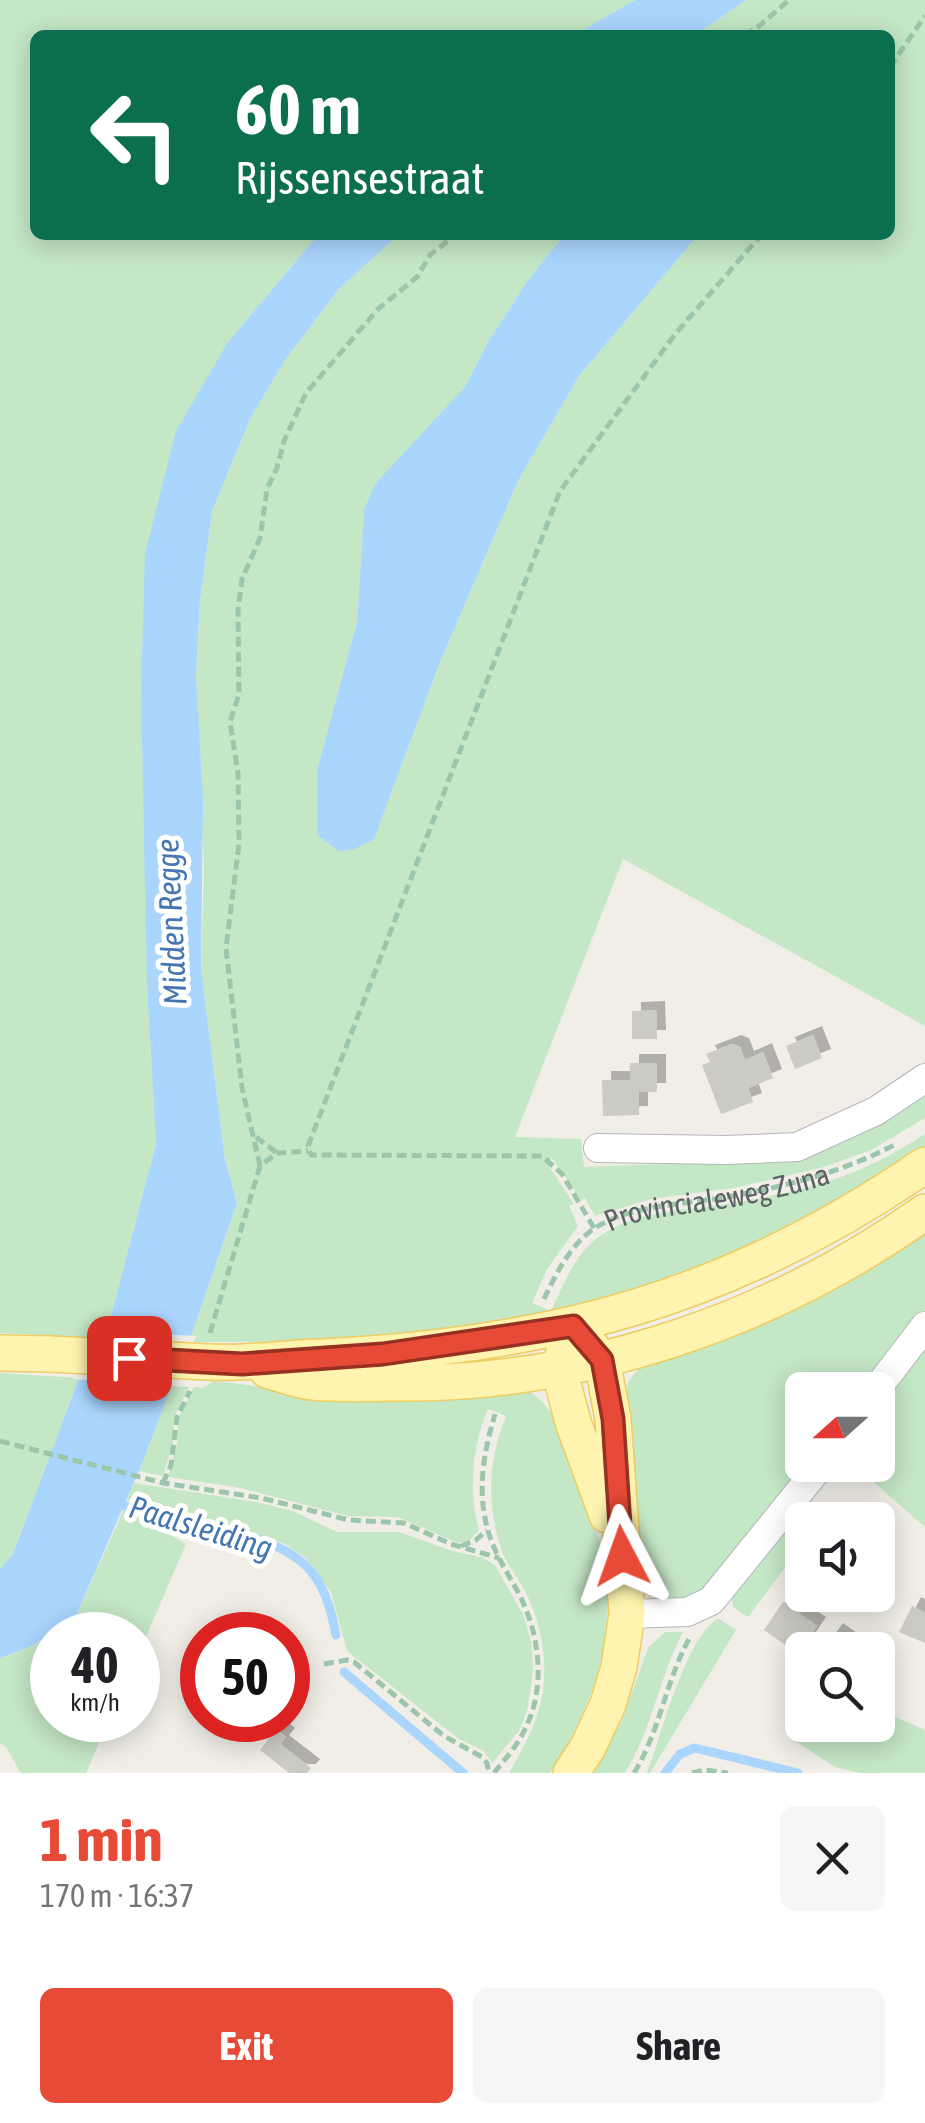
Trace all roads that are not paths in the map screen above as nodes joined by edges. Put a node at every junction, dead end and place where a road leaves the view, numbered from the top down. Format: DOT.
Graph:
graph roads {
  1 [pos="925,1078"];
  2 [pos="598,1148"];
  3 [pos="914,1153"];
  4 [pos="925,1212"];
  5 [pos="573,1326"];
  6 [pos="925,1326"];
  7 [pos="0,1353"];
  8 [pos="602,1360"];
  9 [pos="212,1363"];
  10 [pos="559,1369"];
  11 [pos="890,1372"];
  12 [pos="806,1482"];
  13 [pos="622,1556"];
  14 [pos="626,1614"];
  15 [pos="571,1773"];
  1 -- 2 [label="street, Provincialeweg Zuna"];
  3 -- 5 [label="main road, Provincialeweg Zuna"];
  4 -- 8 [label="main road"];
  5 -- 8 [label="main road"];
  5 -- 9 [label="main road, Provincialeweg Zuna"];
  5 -- 10 [label="main road"];
  6 -- 11 [label="street"];
  7 -- 9 [label="main road, bridge"];
  8 -- 10 [label="main road"];
  8 -- 13 [label="main road"];
  9 -- 10 [label="main road"];
  10 -- 13 [label="main road"];
  12 -- 14 [label="street"];
  13 -- 14 [label="main road"];
  14 -- 15 [label="main road"];
}
